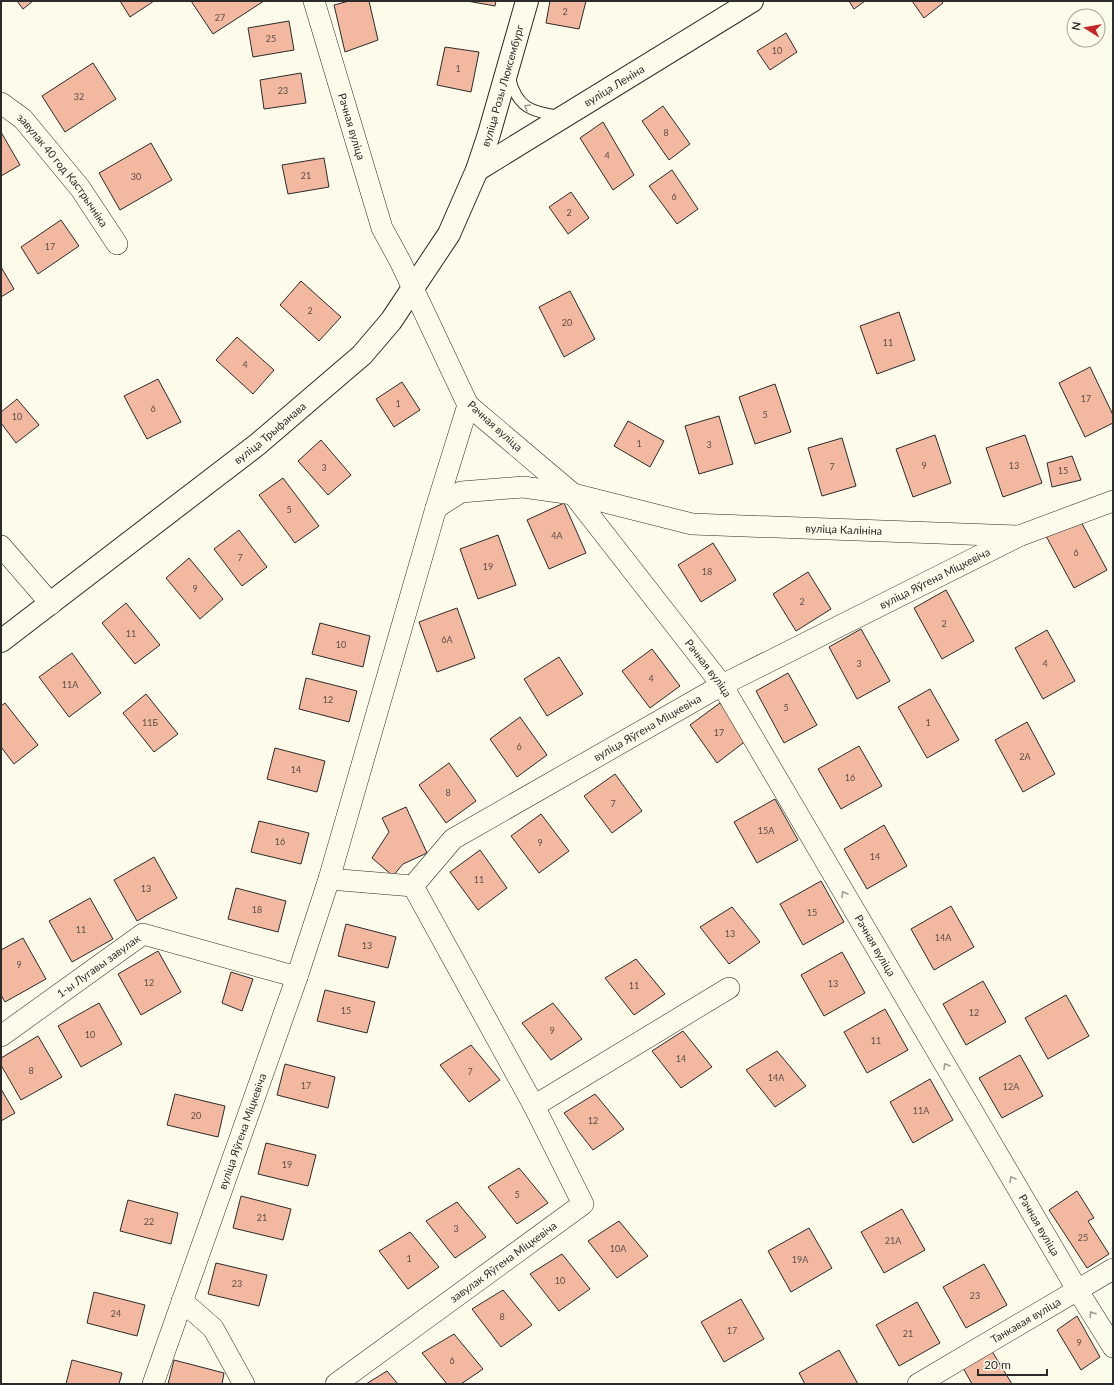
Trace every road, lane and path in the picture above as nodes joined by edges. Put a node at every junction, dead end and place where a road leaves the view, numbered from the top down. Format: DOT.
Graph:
graph roads {
  1 [pos="314,1"];
  2 [pos="527,1"];
  3 [pos="752,1"];
  4 [pos="508,69"];
  5 [pos="1,103"];
  6 [pos="564,116"];
  7 [pos="477,170"];
  8 [pos="117,244"];
  9 [pos="412,290"];
  10 [pos="468,405"];
  11 [pos="573,494"];
  12 [pos="1113,501"];
  13 [pos="436,508"];
  14 [pos="1019,536"];
  15 [pos="1,546"];
  16 [pos="51,604"];
  17 [pos="1,641"];
  18 [pos="722,685"];
  19 [pos="330,879"];
  20 [pos="413,886"];
  21 [pos="297,977"];
  22 [pos="729,988"];
  23 [pos="1,1036"];
  24 [pos="534,1106"];
  25 [pos="1113,1269"];
  26 [pos="1078,1291"];
  27 [pos="182,1301"];
  28 [pos="1113,1348"];
  29 [pos="153,1384"];
  30 [pos="244,1384"];
  31 [pos="336,1384"];
  32 [pos="918,1384"];
  1 -- 9 [label="street, Рачная вуліца"];
  2 -- 4 [label="street, вуліца Розы Люксембург"];
  3 -- 6 [label="street, вуліца Леніна"];
  6 -- 4 [label="lane, one-way"];
  4 -- 7 [label="street, вуліца Розы Люксембург"];
  5 -- 8 [label="street, завулак 40 год Кастрычніка"];
  6 -- 7 [label="street, вуліца Леніна"];
  7 -- 9 [label="street, вуліца Трыфанава"];
  9 -- 10 [label="street, Рачная вуліца"];
  9 -- 16 [label="street, вуліца Трыфанава"];
  10 -- 11 [label="street, Рачная вуліца"];
  10 -- 13 [label="street, вуліца Яўгена Міцкевіча"];
  11 -- 13 [label="street, вуліца Калініна"];
  11 -- 14 [label="street, вуліца Калініна"];
  11 -- 18 [label="street, Рачная вуліца"];
  12 -- 14 [label="street, вуліца Калініна"];
  13 -- 19 [label="street, вуліца Яўгена Міцкевіча"];
  14 -- 18 [label="street, вуліца Яўгена Міцкевіча"];
  15 -- 16 [label="street"];
  16 -- 17 [label="street, вуліца Трыфанава"];
  18 -- 20 [label="street, вуліца Яўгена Міцкевіча"];
  26 -- 18 [label="street, Рачная вуліца, one-way"];
  19 -- 20 [label="street"];
  19 -- 21 [label="street, вуліца Яўгена Міцкевіча"];
  20 -- 24 [label="street, завулак Яўгена Міцкевіча"];
  21 -- 23 [label="street, 1-ы Лугавы завулак"];
  21 -- 27 [label="street, вуліца Яўгена Міцкевіча"];
  22 -- 24 [label="street"];
  24 -- 31 [label="street, завулак Яўгена Міцкевіча"];
  25 -- 26 [label="street, Танкавая вуліца"];
  28 -- 26 [label="street, Рачная вуліца, one-way"];
  26 -- 32 [label="street, Танкавая вуліца"];
  27 -- 29 [label="street, вуліца Яўгена Міцкевіча"];
  27 -- 30 [label="street"];
}
